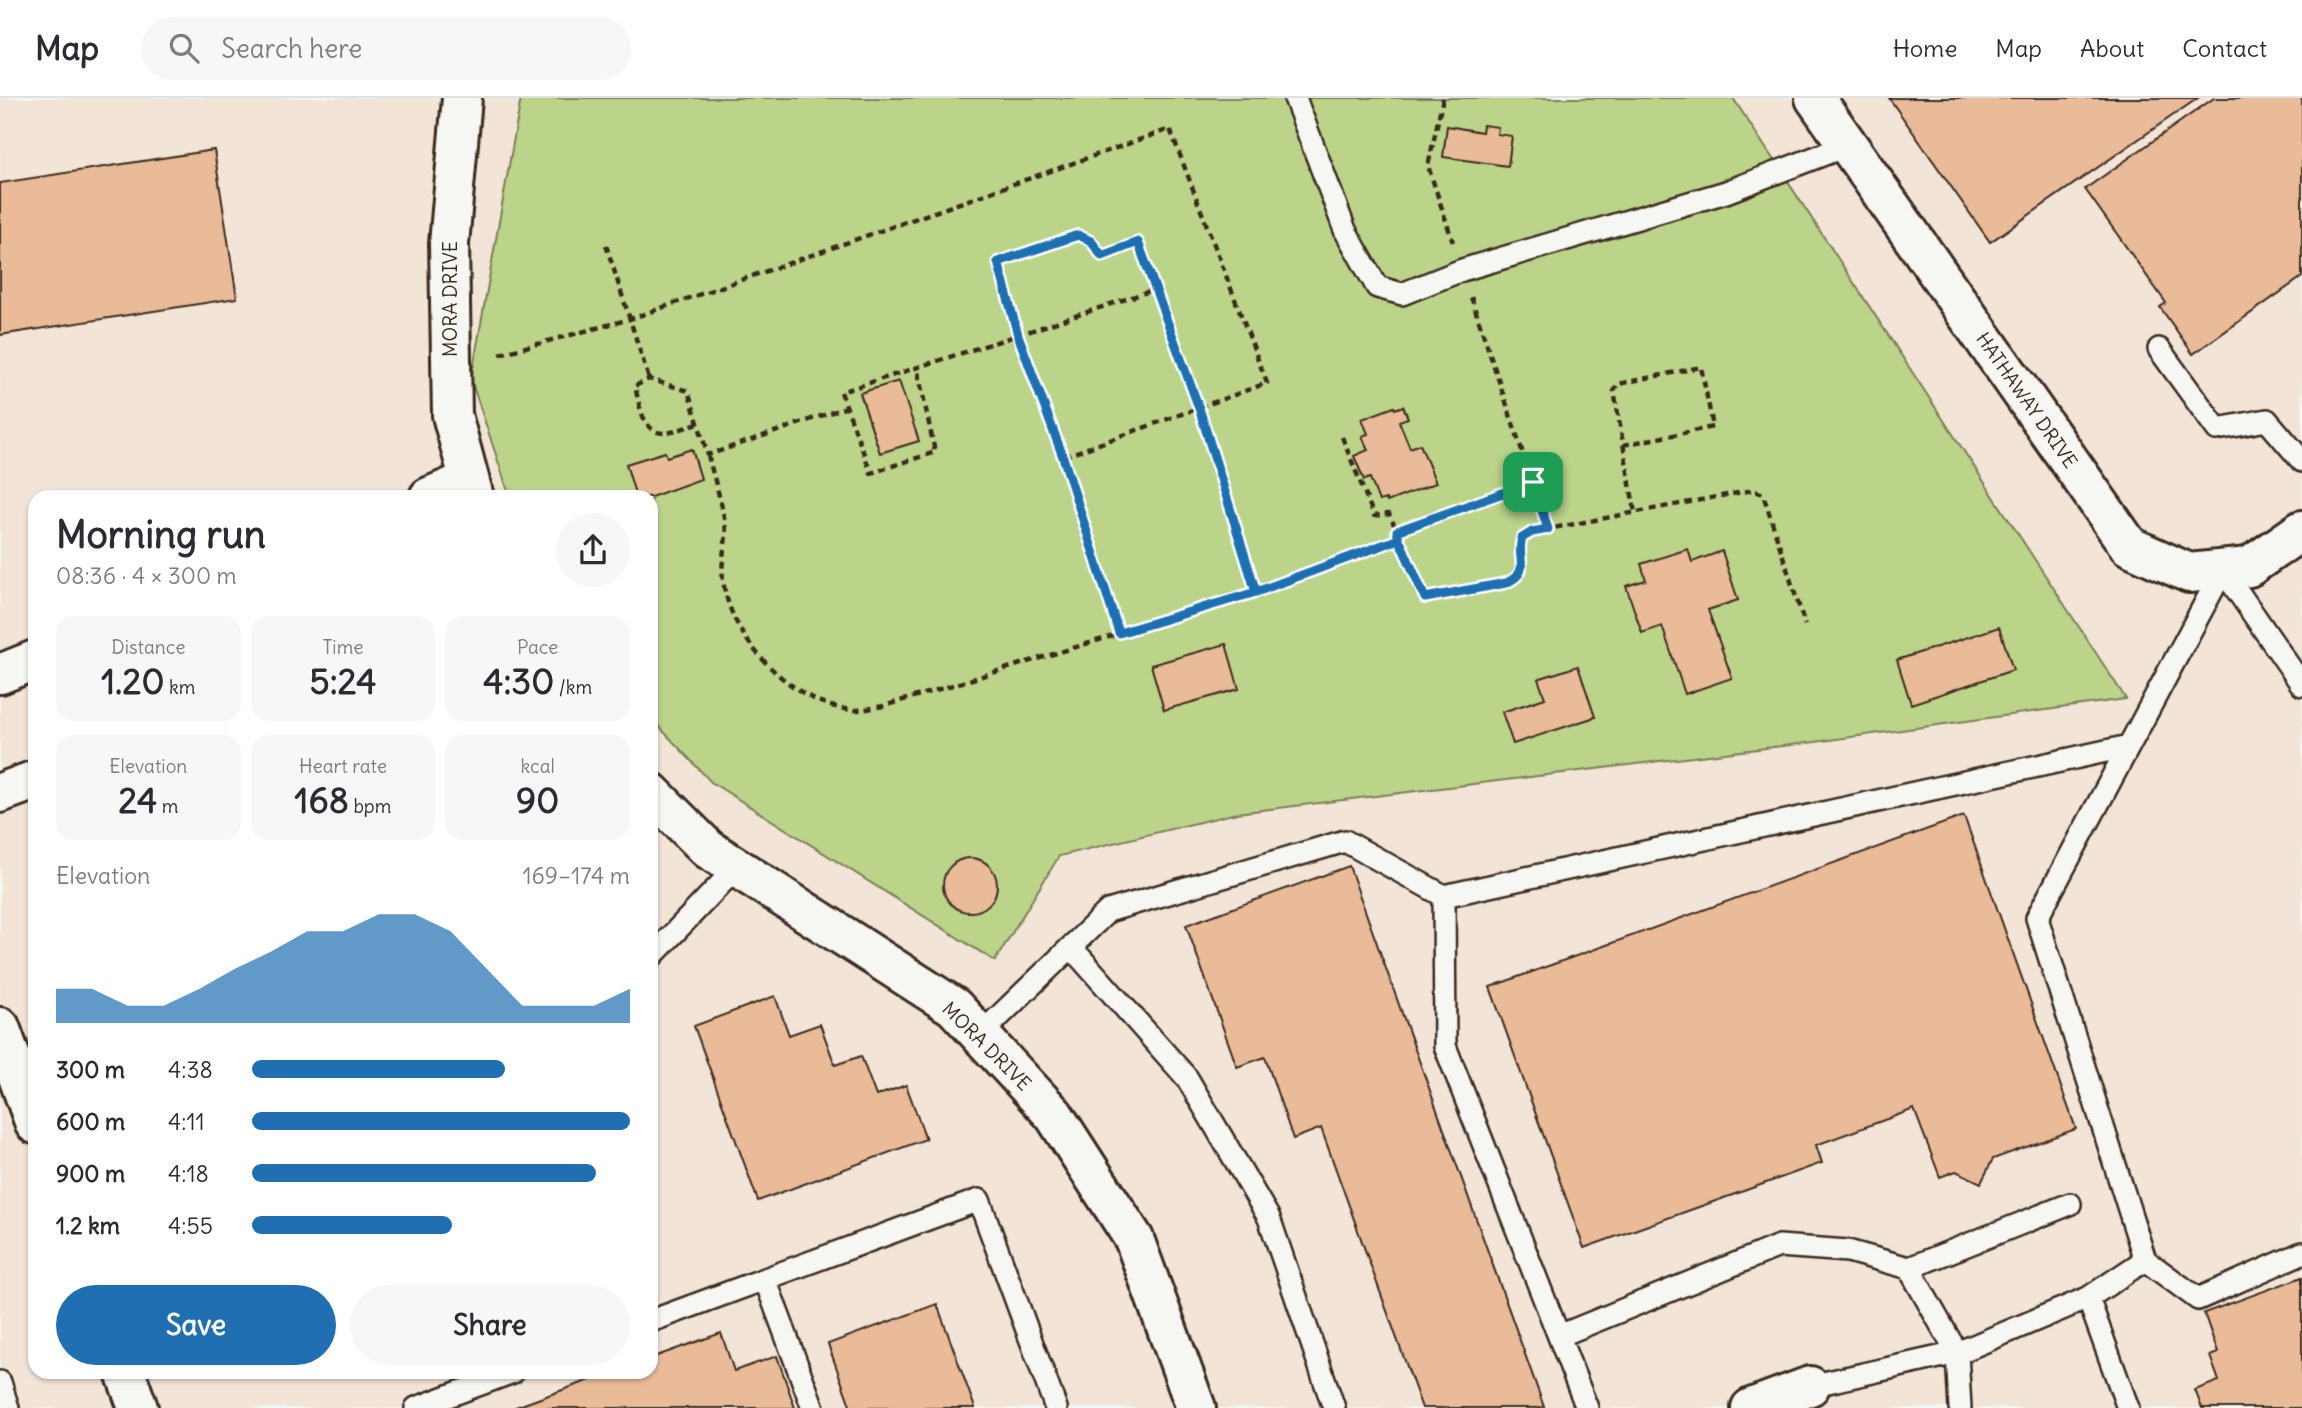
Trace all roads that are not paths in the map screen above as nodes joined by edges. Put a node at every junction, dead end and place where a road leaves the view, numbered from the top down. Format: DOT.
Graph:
graph roads {
  1 [pos="462,98"];
  2 [pos="1295,98"];
  3 [pos="1815,98"];
  4 [pos="1848,145"];
  5 [pos="2160,349"];
  6 [pos="2302,461"];
  7 [pos="472,489"];
  8 [pos="2302,530"];
  9 [pos="2223,570"];
  10 [pos="28,663"];
  11 [pos="0,674"];
  12 [pos="2302,685"];
  13 [pos="2129,746"];
  14 [pos="28,783"];
  15 [pos="0,793"];
  16 [pos="658,799"];
  17 [pos="736,868"];
  18 [pos="1444,896"];
  19 [pos="1071,947"];
  20 [pos="658,950"];
  21 [pos="0,1027"];
  22 [pos="980,1035"];
  23 [pos="28,1105"];
  24 [pos="2070,1204"];
  25 [pos="2302,1254"];
  26 [pos="2145,1260"];
  27 [pos="1909,1268"];
  28 [pos="765,1279"];
  29 [pos="2088,1298"];
  30 [pos="658,1318"];
  31 [pos="1559,1336"];
  32 [pos="1957,1353"];
  33 [pos="128,1379"];
  34 [pos="494,1379"];
  35 [pos="1810,1386"];
  36 [pos="138,1408"];
  37 [pos="415,1408"];
  38 [pos="813,1408"];
  39 [pos="1056,1408"];
  40 [pos="1196,1408"];
  41 [pos="1334,1408"];
  42 [pos="1587,1408"];
  43 [pos="1751,1408"];
  44 [pos="1960,1408"];
  45 [pos="2128,1408"];
  1 -- 7 [label="street, MORA DRIVE"];
  2 -- 4 [label="lane"];
  3 -- 4 [label="street, HATHAWAY DRIVE"];
  4 -- 9 [label="street, HATHAWAY DRIVE"];
  5 -- 6 [label="lane"];
  8 -- 9 [label="street, HATHAWAY DRIVE"];
  9 -- 12 [label="lane"];
  9 -- 13 [label="lane"];
  10 -- 11 [label="street"];
  13 -- 18 [label="lane"];
  13 -- 26 [label="lane"];
  14 -- 15 [label="street"];
  16 -- 17 [label="street, MORA DRIVE"];
  17 -- 20 [label="lane"];
  17 -- 22 [label="street, MORA DRIVE"];
  18 -- 19 [label="lane"];
  18 -- 31 [label="lane"];
  19 -- 22 [label="lane"];
  19 -- 41 [label="lane"];
  21 -- 23 [label="street"];
  22 -- 40 [label="street, MORA DRIVE"];
  24 -- 27 [label="lane"];
  25 -- 26 [label="lane"];
  26 -- 29 [label="lane"];
  27 -- 31 [label="lane"];
  27 -- 32 [label="lane"];
  28 -- 30 [label="lane"];
  28 -- 38 [label="lane"];
  28 -- 39 [label="lane"];
  29 -- 32 [label="lane"];
  29 -- 45 [label="lane"];
  31 -- 42 [label="lane"];
  32 -- 35 [label="lane"];
  32 -- 44 [label="lane"];
  33 -- 36 [label="street"];
  34 -- 37 [label="lane"];
  35 -- 43 [label="street"];
}
